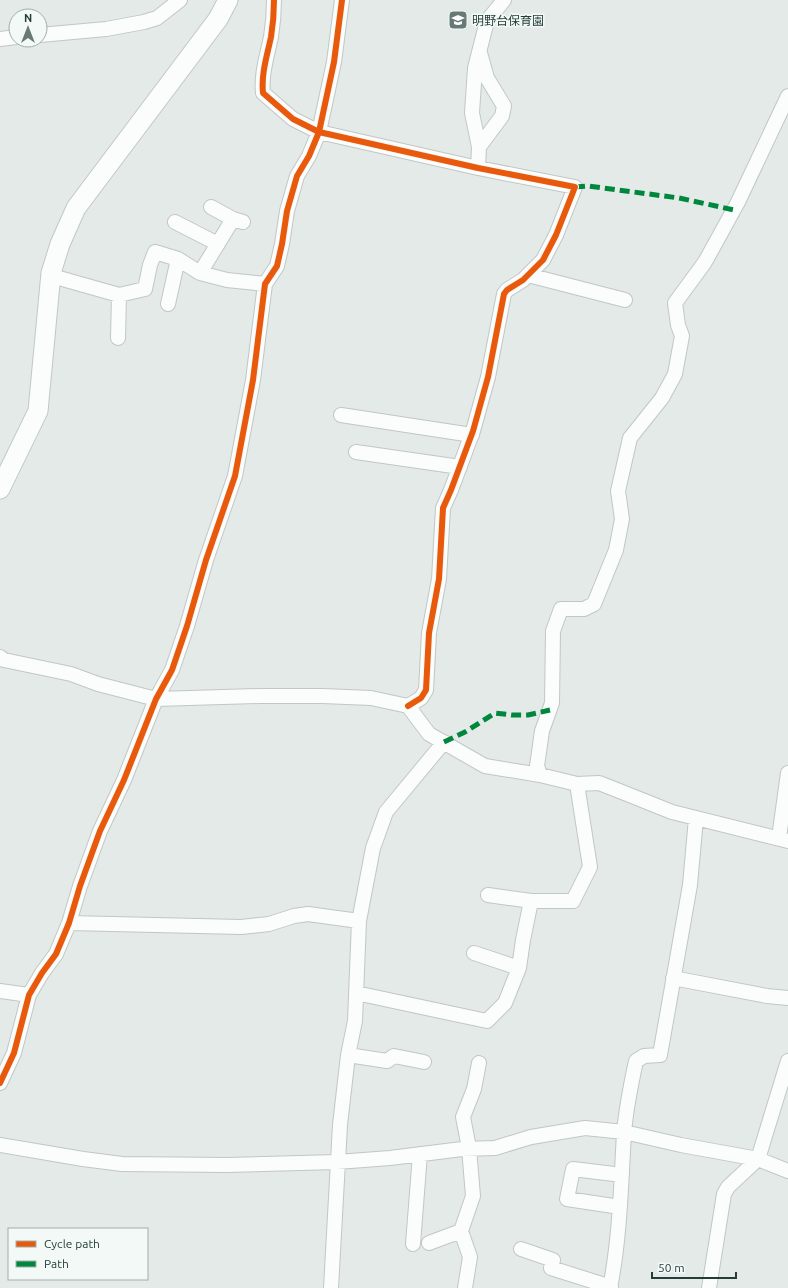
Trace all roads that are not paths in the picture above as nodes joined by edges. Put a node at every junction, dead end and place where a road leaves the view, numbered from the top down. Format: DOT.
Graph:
graph roads {
  1 [pos="180,0"];
  2 [pos="228,0"];
  3 [pos="274,0"];
  4 [pos="342,0"];
  5 [pos="504,0"];
  6 [pos="48,34"];
  7 [pos="480,51"];
  8 [pos="788,96"];
  9 [pos="319,132"];
  10 [pos="479,147"];
  11 [pos="478,168"];
  12 [pos="211,207"];
  13 [pos="175,222"];
  14 [pos="218,244"];
  15 [pos="178,259"];
  16 [pos="51,273"];
  17 [pos="200,273"];
  18 [pos="528,275"];
  19 [pos="265,284"];
  20 [pos="119,295"];
  21 [pos="625,300"];
  22 [pos="168,304"];
  23 [pos="118,338"];
  24 [pos="341,415"];
  25 [pos="472,434"];
  26 [pos="356,452"];
  27 [pos="460,467"];
  28 [pos="0,489"];
  29 [pos="0,657"];
  30 [pos="156,699"];
  31 [pos="408,706"];
  32 [pos="444,742"];
  33 [pos="788,773"];
  34 [pos="540,775"];
  35 [pos="577,784"];
  36 [pos="696,818"];
  37 [pos="784,840"];
  38 [pos="488,895"];
  39 [pos="532,901"];
  40 [pos="359,920"];
  41 [pos="69,923"];
  42 [pos="474,953"];
  43 [pos="519,968"];
  44 [pos="673,978"];
  45 [pos="0,991"];
  46 [pos="356,993"];
  47 [pos="29,995"];
  48 [pos="788,998"];
  49 [pos="348,1055"];
  50 [pos="788,1061"];
  51 [pos="424,1062"];
  52 [pos="479,1063"];
  53 [pos="0,1083"];
  54 [pos="624,1132"];
  55 [pos="0,1145"];
  56 [pos="469,1148"];
  57 [pos="420,1154"];
  58 [pos="758,1160"];
  59 [pos="337,1162"];
  60 [pos="788,1171"];
  61 [pos="622,1175"];
  62 [pos="620,1207"];
  63 [pos="461,1231"];
  64 [pos="429,1243"];
  65 [pos="413,1244"];
  66 [pos="521,1248"];
  67 [pos="331,1288"];
  68 [pos="465,1288"];
  69 [pos="610,1288"];
  70 [pos="709,1288"];
  1 -- 6 [label="street"];
  2 -- 16 [label="street"];
  3 -- 9 [label="street"];
  4 -- 9 [label="street"];
  5 -- 7 [label="street"];
  7 -- 10 [label="street"];
  7 -- 10 [label="street"];
  8 -- 34 [label="street"];
  9 -- 11 [label="street"];
  9 -- 19 [label="street"];
  10 -- 11 [label="street"];
  11 -- 18 [label="street"];
  12 -- 14 [label="street"];
  13 -- 14 [label="street"];
  14 -- 17 [label="street"];
  15 -- 17 [label="street"];
  15 -- 20 [label="street"];
  15 -- 22 [label="street"];
  16 -- 20 [label="street"];
  16 -- 28 [label="street"];
  17 -- 19 [label="street"];
  18 -- 21 [label="street"];
  18 -- 25 [label="street"];
  19 -- 30 [label="street"];
  20 -- 23 [label="street"];
  24 -- 25 [label="street"];
  25 -- 27 [label="street"];
  26 -- 27 [label="street"];
  27 -- 31 [label="street"];
  29 -- 30 [label="street"];
  30 -- 31 [label="street"];
  30 -- 41 [label="street"];
  31 -- 32 [label="street"];
  32 -- 34 [label="street"];
  32 -- 40 [label="street"];
  33 -- 37 [label="street"];
  34 -- 35 [label="street"];
  35 -- 36 [label="street"];
  35 -- 39 [label="street"];
  36 -- 37 [label="street"];
  36 -- 44 [label="street"];
  38 -- 39 [label="street"];
  39 -- 43 [label="street"];
  40 -- 41 [label="street"];
  40 -- 46 [label="street"];
  41 -- 47 [label="street"];
  42 -- 43 [label="street"];
  43 -- 46 [label="street"];
  44 -- 48 [label="street"];
  44 -- 54 [label="street"];
  45 -- 47 [label="street"];
  46 -- 49 [label="street"];
  47 -- 53 [label="street"];
  49 -- 51 [label="street"];
  49 -- 59 [label="street"];
  50 -- 58 [label="street"];
  52 -- 56 [label="street"];
  54 -- 56 [label="street"];
  54 -- 58 [label="street"];
  54 -- 61 [label="street"];
  55 -- 59 [label="street"];
  56 -- 57 [label="street"];
  56 -- 63 [label="street"];
  57 -- 59 [label="street"];
  57 -- 65 [label="street"];
  58 -- 60 [label="street"];
  58 -- 70 [label="street"];
  59 -- 67 [label="street"];
  61 -- 62 [label="street"];
  61 -- 62 [label="street"];
  62 -- 69 [label="street"];
  63 -- 64 [label="street"];
  63 -- 68 [label="street"];
  66 -- 69 [label="street"];
}
